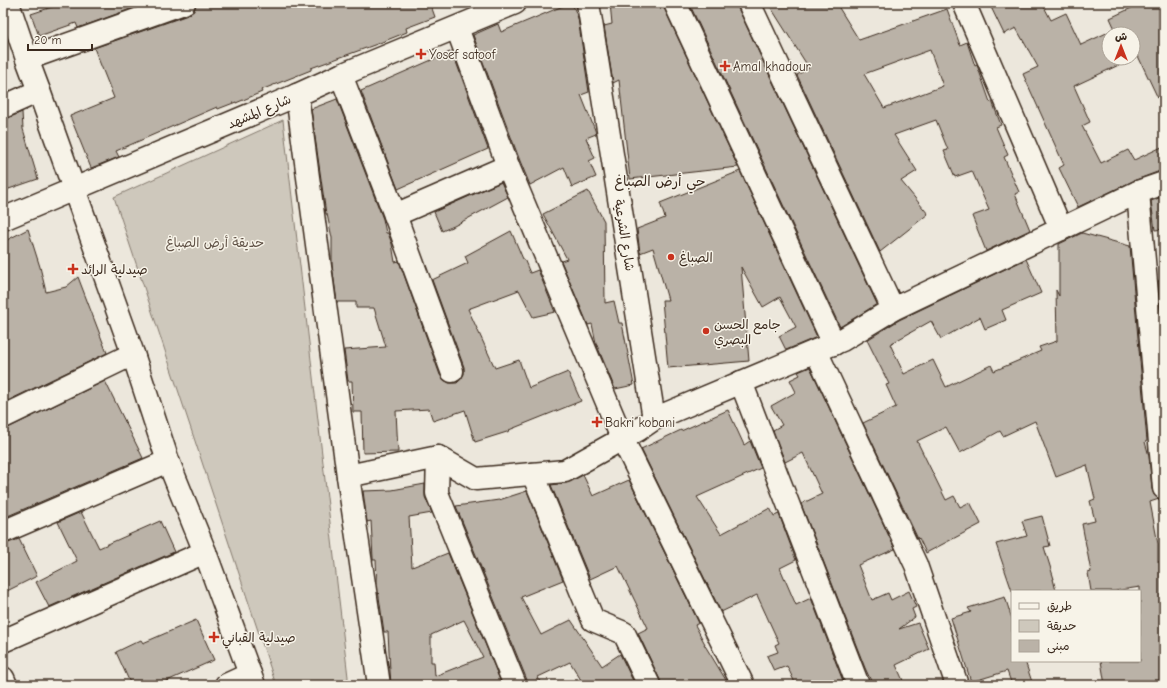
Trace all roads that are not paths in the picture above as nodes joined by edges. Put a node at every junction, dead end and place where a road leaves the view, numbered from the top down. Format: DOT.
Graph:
graph roads {
  1 [pos="8,3"];
  2 [pos="184,3"];
  3 [pos="515,3"];
  4 [pos="588,3"];
  5 [pos="675,3"];
  6 [pos="749,3"];
  7 [pos="964,3"];
  8 [pos="457,28"];
  9 [pos="27,59"];
  10 [pos="341,75"];
  11 [pos="39,91"];
  12 [pos="297,95"];
  13 [pos="3,107"];
  14 [pos="508,166"];
  15 [pos="1164,183"];
  16 [pos="74,190"];
  17 [pos="1138,192"];
  18 [pos="396,215"];
  19 [pos="3,219"];
  20 [pos="1060,229"];
  21 [pos="893,309"];
  22 [pos="825,347"];
  23 [pos="133,354"];
  24 [pos="452,371"];
  25 [pos="741,382"];
  26 [pos="3,417"];
  27 [pos="654,419"];
  28 [pos="622,438"];
  29 [pos="438,457"];
  30 [pos="168,461"];
  31 [pos="533,474"];
  32 [pos="348,476"];
  33 [pos="1164,488"];
  34 [pos="3,532"];
  35 [pos="205,552"];
  36 [pos="3,641"];
  37 [pos="3,678"];
  38 [pos="252,680"];
  39 [pos="6,685"];
  40 [pos="226,685"];
  41 [pos="379,685"];
  42 [pos="515,685"];
  43 [pos="649,685"];
  44 [pos="743,685"];
  45 [pos="858,685"];
  46 [pos="957,685"];
  1 -- 9 [label="street"];
  2 -- 9 [label="street"];
  3 -- 8 [label="street, شارع المشهد"];
  4 -- 27 [label="street, شارع الشرعية"];
  5 -- 22 [label="street"];
  6 -- 21 [label="street"];
  7 -- 20 [label="street"];
  8 -- 10 [label="street, شارع المشهد"];
  8 -- 14 [label="street"];
  9 -- 11 [label="street"];
  10 -- 12 [label="street, شارع المشهد"];
  10 -- 18 [label="street"];
  11 -- 13 [label="street"];
  11 -- 16 [label="street"];
  12 -- 16 [label="street, شارع المشهد"];
  12 -- 32 [label="street"];
  14 -- 18 [label="street"];
  14 -- 28 [label="street"];
  15 -- 17 [label="street"];
  16 -- 19 [label="street, شارع المشهد"];
  16 -- 23 [label="street"];
  17 -- 20 [label="street"];
  17 -- 33 [label="street"];
  18 -- 24 [label="street"];
  20 -- 21 [label="street"];
  21 -- 22 [label="street"];
  22 -- 25 [label="street"];
  22 -- 46 [label="street"];
  23 -- 26 [label="street"];
  23 -- 30 [label="street"];
  25 -- 27 [label="street"];
  25 -- 45 [label="street"];
  27 -- 28 [label="street"];
  28 -- 31 [label="street"];
  28 -- 44 [label="street"];
  29 -- 31 [label="street"];
  29 -- 32 [label="street"];
  29 -- 42 [label="street"];
  30 -- 34 [label="street"];
  30 -- 35 [label="street"];
  31 -- 43 [label="street"];
  32 -- 41 [label="street"];
  35 -- 36 [label="street"];
  35 -- 38 [label="street"];
  37 -- 39 [label="street"];
  38 -- 40 [label="street"];
}
